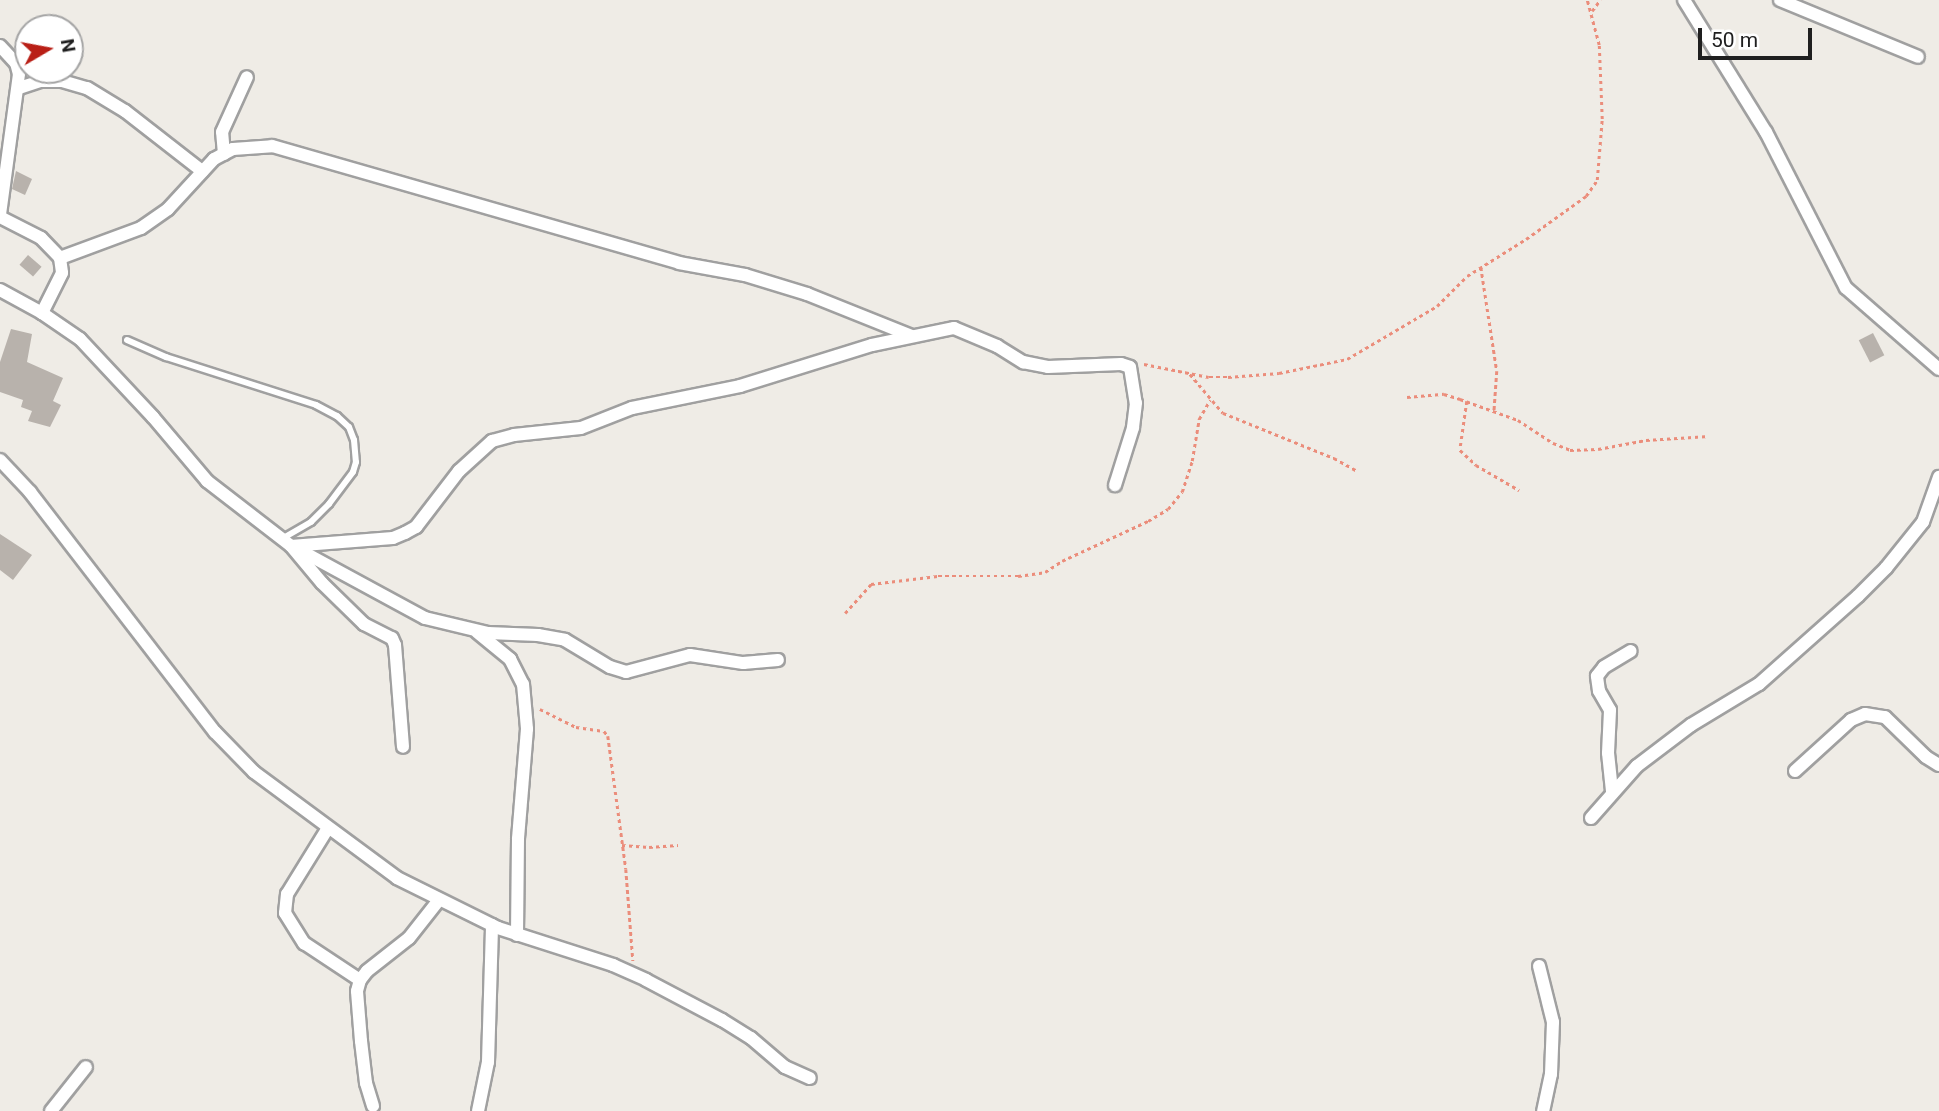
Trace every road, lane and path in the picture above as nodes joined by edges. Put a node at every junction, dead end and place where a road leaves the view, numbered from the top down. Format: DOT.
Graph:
graph roads {
  1 [pos="1587,0"];
  2 [pos="1600,0"];
  3 [pos="1684,0"];
  4 [pos="1781,0"];
  5 [pos="1592,11"];
  6 [pos="0,46"];
  7 [pos="1918,57"];
  8 [pos="247,77"];
  9 [pos="19,88"];
  10 [pos="224,154"];
  11 [pos="202,171"];
  12 [pos="0,216"];
  13 [pos="60,258"];
  14 [pos="1481,267"];
  15 [pos="0,290"];
  16 [pos="42,313"];
  17 [pos="912,336"];
  18 [pos="127,340"];
  19 [pos="1126,365"];
  20 [pos="1939,369"];
  21 [pos="1190,374"];
  22 [pos="1407,397"];
  23 [pos="1210,400"];
  24 [pos="1467,401"];
  25 [pos="1494,411"];
  26 [pos="1709,436"];
  27 [pos="0,460"];
  28 [pos="1357,471"];
  29 [pos="1939,477"];
  30 [pos="1115,485"];
  31 [pos="1519,490"];
  32 [pos="286,542"];
  33 [pos="845,612"];
  34 [pos="476,631"];
  35 [pos="1631,651"];
  36 [pos="778,660"];
  37 [pos="525,707"];
  38 [pos="403,747"];
  39 [pos="1939,765"];
  40 [pos="1795,771"];
  41 [pos="1612,791"];
  42 [pos="1591,818"];
  43 [pos="328,828"];
  44 [pos="622,845"];
  45 [pos="678,845"];
  46 [pos="439,900"];
  47 [pos="492,925"];
  48 [pos="517,935"];
  49 [pos="1539,966"];
  50 [pos="634,975"];
  51 [pos="360,980"];
  52 [pos="86,1067"];
  53 [pos="810,1078"];
  54 [pos="373,1106"];
  55 [pos="51,1111"];
  56 [pos="478,1111"];
  57 [pos="1543,1111"];
  1 -- 5 [label="path"];
  2 -- 5 [label="path"];
  3 -- 20 [label="street"];
  4 -- 7 [label="street"];
  5 -- 14 [label="path"];
  6 -- 9 [label="street"];
  8 -- 10 [label="street"];
  9 -- 11 [label="street"];
  9 -- 12 [label="street"];
  10 -- 11 [label="street"];
  10 -- 17 [label="street"];
  11 -- 13 [label="street"];
  12 -- 13 [label="street"];
  13 -- 16 [label="street"];
  14 -- 21 [label="path"];
  14 -- 25 [label="path"];
  15 -- 16 [label="street"];
  16 -- 32 [label="street"];
  17 -- 19 [label="street"];
  17 -- 32 [label="street"];
  18 -- 32 [label="lane"];
  19 -- 21 [label="path"];
  19 -- 30 [label="street"];
  21 -- 23 [label="path"];
  22 -- 24 [label="path"];
  23 -- 28 [label="path"];
  23 -- 33 [label="path"];
  24 -- 25 [label="path"];
  24 -- 31 [label="path"];
  25 -- 26 [label="path"];
  27 -- 43 [label="street"];
  29 -- 41 [label="street"];
  32 -- 34 [label="street"];
  32 -- 38 [label="street"];
  34 -- 36 [label="street"];
  34 -- 37 [label="street"];
  35 -- 41 [label="street"];
  37 -- 44 [label="path"];
  37 -- 48 [label="street"];
  39 -- 40 [label="street"];
  41 -- 42 [label="street"];
  43 -- 46 [label="street"];
  43 -- 51 [label="street"];
  44 -- 45 [label="path"];
  44 -- 50 [label="path"];
  46 -- 47 [label="street"];
  46 -- 51 [label="street"];
  47 -- 48 [label="street"];
  47 -- 56 [label="street"];
  48 -- 50 [label="street"];
  49 -- 57 [label="street"];
  50 -- 53 [label="street"];
  51 -- 54 [label="street"];
  52 -- 55 [label="street"];
}
